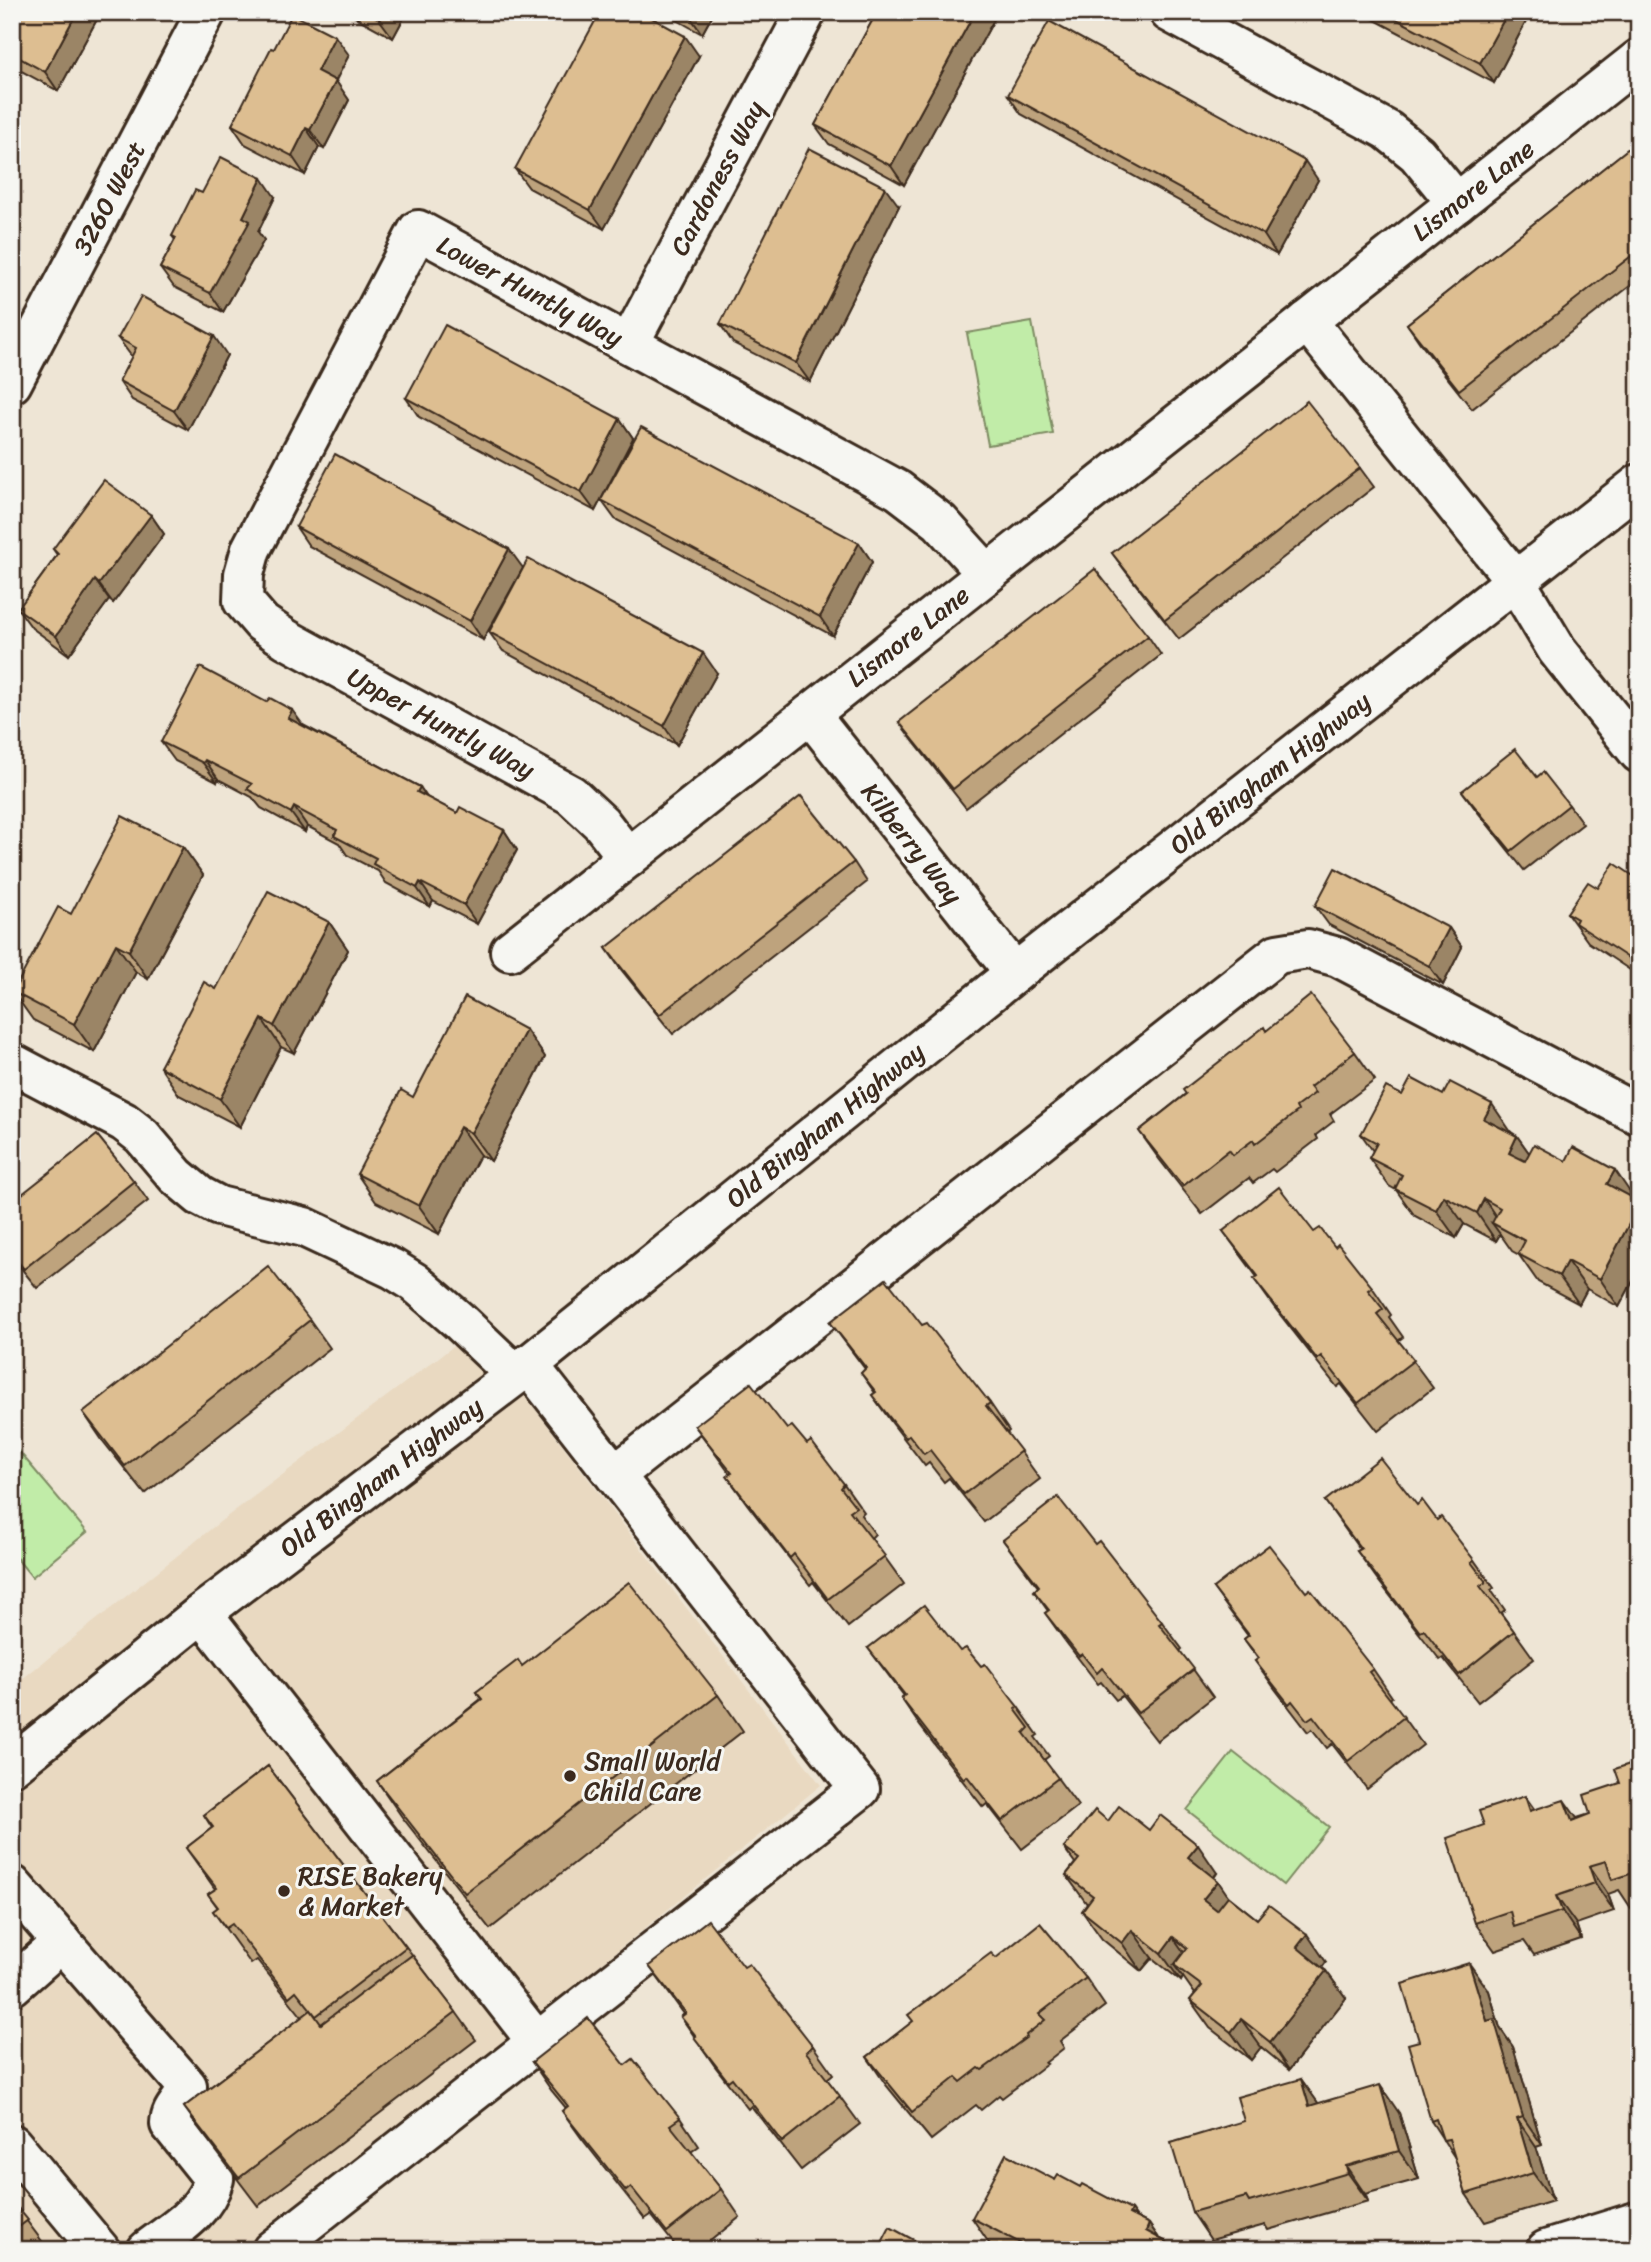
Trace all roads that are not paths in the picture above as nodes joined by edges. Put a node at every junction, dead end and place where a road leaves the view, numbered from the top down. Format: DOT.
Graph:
graph roads {
  1 [pos="206,12"];
  2 [pos="806,12"];
  3 [pos="1169,12"];
  4 [pos="1639,59"];
  5 [pos="1457,203"];
  6 [pos="1307,321"];
  7 [pos="629,344"];
  8 [pos="12,383"];
  9 [pos="1639,484"];
  10 [pos="987,574"];
  11 [pos="1515,580"];
  12 [pos="243,601"];
  13 [pos="810,714"];
  14 [pos="1639,753"];
  15 [pos="628,858"];
  16 [pos="510,951"];
  17 [pos="1015,973"];
  18 [pos="12,1063"];
  19 [pos="1639,1115"];
  20 [pos="522,1369"];
  21 [pos="615,1475"];
  22 [pos="202,1613"];
  23 [pos="12,1766"];
  24 [pos="12,1885"];
  25 [pos="62,1942"];
  26 [pos="12,1986"];
  27 [pos="537,2042"];
  28 [pos="12,2144"];
  29 [pos="1639,2221"];
  30 [pos="100,2250"];
  31 [pos="147,2250"];
  32 [pos="272,2250"];
  33 [pos="1546,2250"];
  1 -- 8 [label="street, 3260 West"];
  2 -- 7 [label="street, Cardoness Way"];
  3 -- 5 [label="street"];
  4 -- 5 [label="street, Lismore Lane"];
  5 -- 6 [label="street, Lismore Lane"];
  6 -- 10 [label="street, Lismore Lane"];
  6 -- 11 [label="street"];
  7 -- 10 [label="street, Lower Huntly Way"];
  7 -- 12 [label="street, Lower Huntly Way"];
  9 -- 11 [label="street, Old Bingham Highway"];
  10 -- 13 [label="street, Lismore Lane"];
  11 -- 14 [label="street"];
  11 -- 17 [label="street, Old Bingham Highway"];
  12 -- 15 [label="street, Upper Huntly Way"];
  13 -- 15 [label="street, Lismore Lane"];
  13 -- 17 [label="street, Kilberry Way"];
  15 -- 16 [label="street, Lismore Lane"];
  17 -- 20 [label="street, Old Bingham Highway"];
  18 -- 20 [label="street"];
  19 -- 21 [label="street"];
  20 -- 21 [label="street"];
  20 -- 22 [label="street, Old Bingham Highway"];
  21 -- 27 [label="street"];
  22 -- 23 [label="street, Old Bingham Highway"];
  22 -- 27 [label="street"];
  24 -- 25 [label="street"];
  25 -- 26 [label="street"];
  25 -- 31 [label="street"];
  27 -- 32 [label="street"];
  28 -- 30 [label="street"];
  29 -- 33 [label="street"];
}
